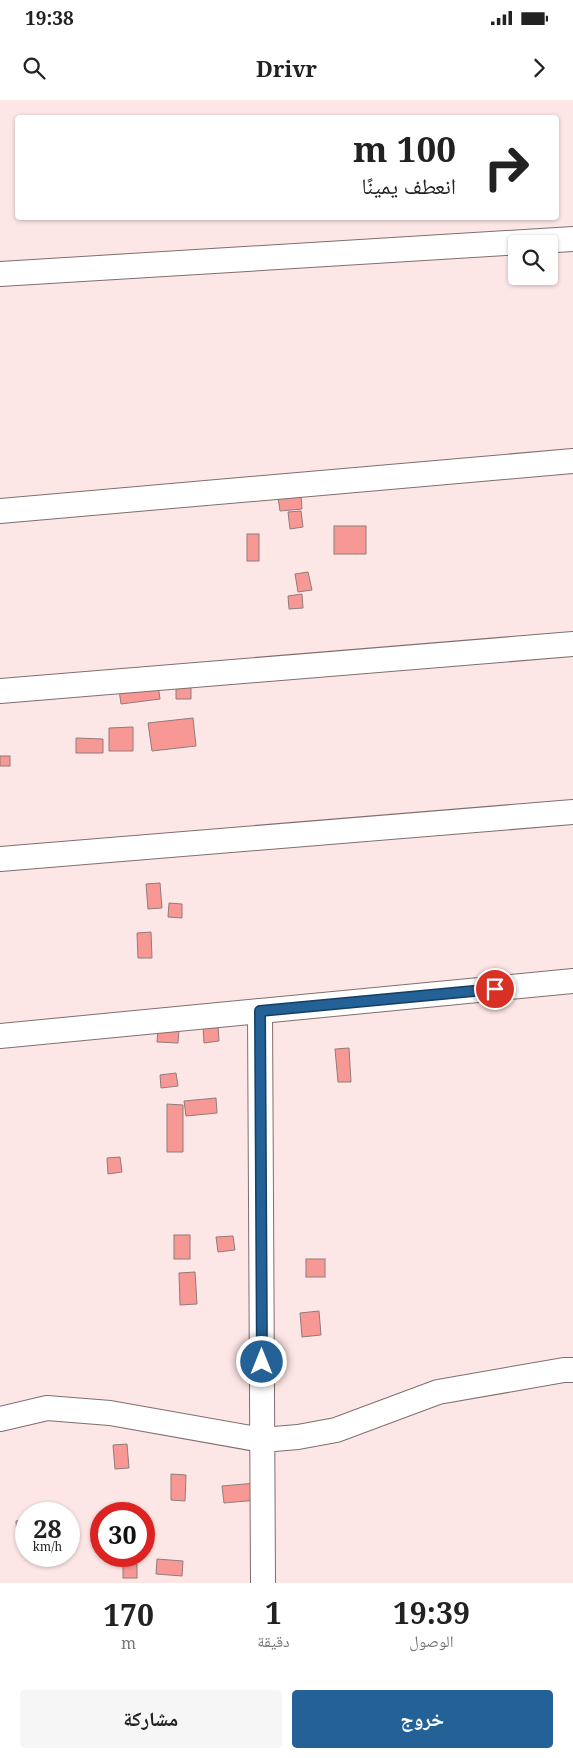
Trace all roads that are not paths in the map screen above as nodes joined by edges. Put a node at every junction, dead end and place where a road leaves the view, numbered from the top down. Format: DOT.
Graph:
graph roads {
  1 [pos="573,239"];
  2 [pos="0,274"];
  3 [pos="573,461"];
  4 [pos="0,511"];
  5 [pos="573,644"];
  6 [pos="0,691"];
  7 [pos="573,812"];
  8 [pos="0,859"];
  9 [pos="573,981"];
  10 [pos="260,1011"];
  11 [pos="0,1036"];
  12 [pos="573,1370"];
  13 [pos="0,1419"];
  14 [pos="262,1440"];
  15 [pos="263,1583"];
  1 -- 2 [label="street"];
  3 -- 4 [label="street"];
  5 -- 6 [label="street"];
  7 -- 8 [label="street"];
  9 -- 10 [label="street"];
  10 -- 11 [label="street"];
  10 -- 14 [label="street"];
  12 -- 14 [label="street"];
  13 -- 14 [label="street"];
  14 -- 15 [label="street"];
}
